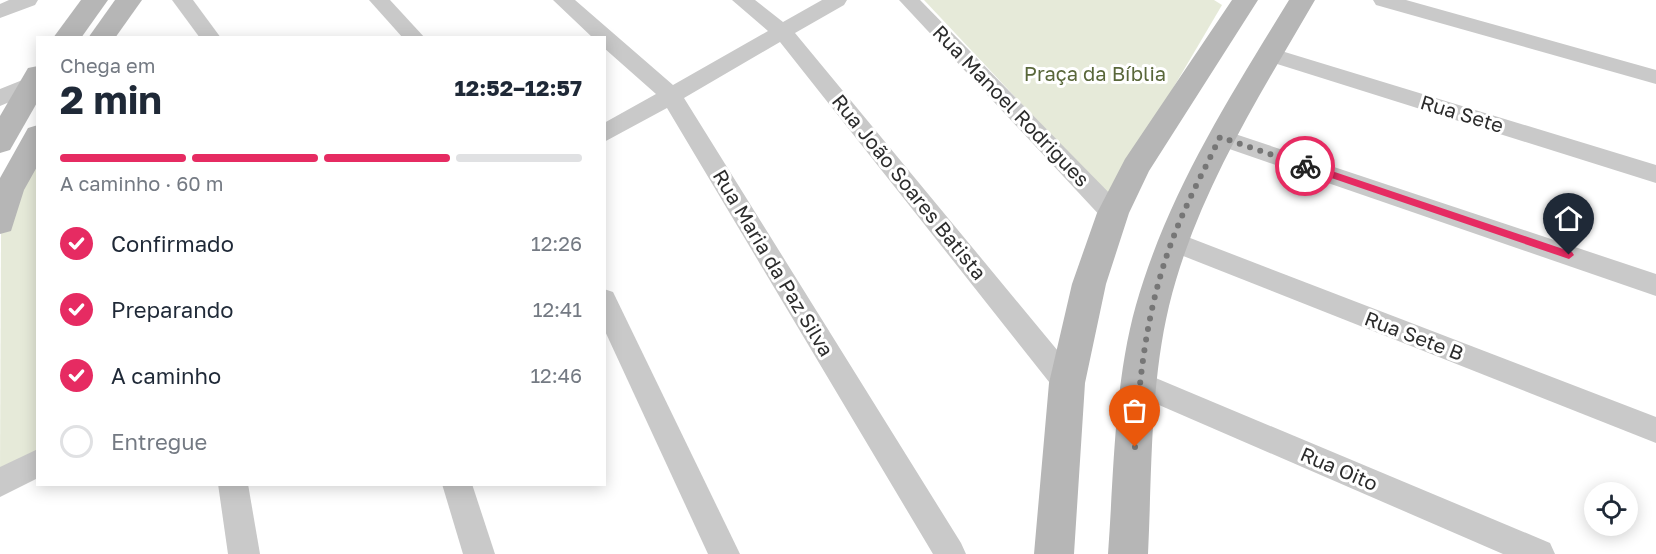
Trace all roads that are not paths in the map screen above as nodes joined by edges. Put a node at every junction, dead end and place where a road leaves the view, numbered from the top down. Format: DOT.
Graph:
graph roads {
  1 [pos="28,0"];
  2 [pos="95,0"];
  3 [pos="129,0"];
  4 [pos="182,0"];
  5 [pos="379,0"];
  6 [pos="563,0"];
  7 [pos="742,0"];
  8 [pos="837,0"];
  9 [pos="909,0"];
  10 [pos="1245,0"];
  11 [pos="1302,0"];
  12 [pos="1383,0"];
  13 [pos="0,11"];
  14 [pos="783,32"];
  15 [pos="68,36"];
  16 [pos="102,36"];
  17 [pos="209,36"];
  18 [pos="413,36"];
  19 [pos="604,36"];
  20 [pos="606,38"];
  21 [pos="1269,54"];
  22 [pos="1656,77"];
  23 [pos="34,80"];
  24 [pos="671,95"];
  25 [pos="0,98"];
  26 [pos="606,133"];
  27 [pos="1220,137"];
  28 [pos="36,140"];
  29 [pos="0,142"];
  30 [pos="1656,174"];
  31 [pos="1113,213"];
  32 [pos="0,222"];
  33 [pos="1172,241"];
  34 [pos="1656,285"];
  35 [pos="606,304"];
  36 [pos="1067,383"];
  37 [pos="1139,383"];
  38 [pos="1656,429"];
  39 [pos="36,463"];
  40 [pos="0,483"];
  41 [pos="234,486"];
  42 [pos="458,486"];
  43 [pos="244,554"];
  44 [pos="479,554"];
  45 [pos="724,554"];
  46 [pos="950,554"];
  47 [pos="1054,554"];
  48 [pos="1128,554"];
  49 [pos="1539,554"];
  1 -- 13 [label="street"];
  2 -- 15 [label="street"];
  3 -- 16 [label="street"];
  4 -- 17 [label="street"];
  5 -- 18 [label="street"];
  6 -- 19 [label="street, Rua Maria da Paz Silva"];
  7 -- 14 [label="street, Rua João Soares Batista"];
  8 -- 14 [label="street"];
  9 -- 31 [label="street, Rua Manoel Rodrigues"];
  10 -- 31 [label="street"];
  11 -- 21 [label="street"];
  12 -- 22 [label="street"];
  14 -- 24 [label="street"];
  14 -- 36 [label="street, Rua João Soares Batista"];
  20 -- 24 [label="street, Rua Maria da Paz Silva"];
  21 -- 27 [label="street"];
  21 -- 30 [label="street, Rua Sete"];
  23 -- 25 [label="street"];
  23 -- 29 [label="street"];
  24 -- 26 [label="street"];
  24 -- 46 [label="street, Rua Maria da Paz Silva"];
  27 -- 33 [label="street"];
  27 -- 34 [label="street"];
  28 -- 32 [label="street"];
  31 -- 36 [label="street"];
  33 -- 37 [label="street"];
  33 -- 38 [label="street, Rua Sete B"];
  35 -- 45 [label="street"];
  36 -- 47 [label="street"];
  37 -- 48 [label="street"];
  37 -- 49 [label="street, Rua Oito"];
  39 -- 40 [label="street"];
  41 -- 43 [label="street"];
  42 -- 44 [label="street"];
}
